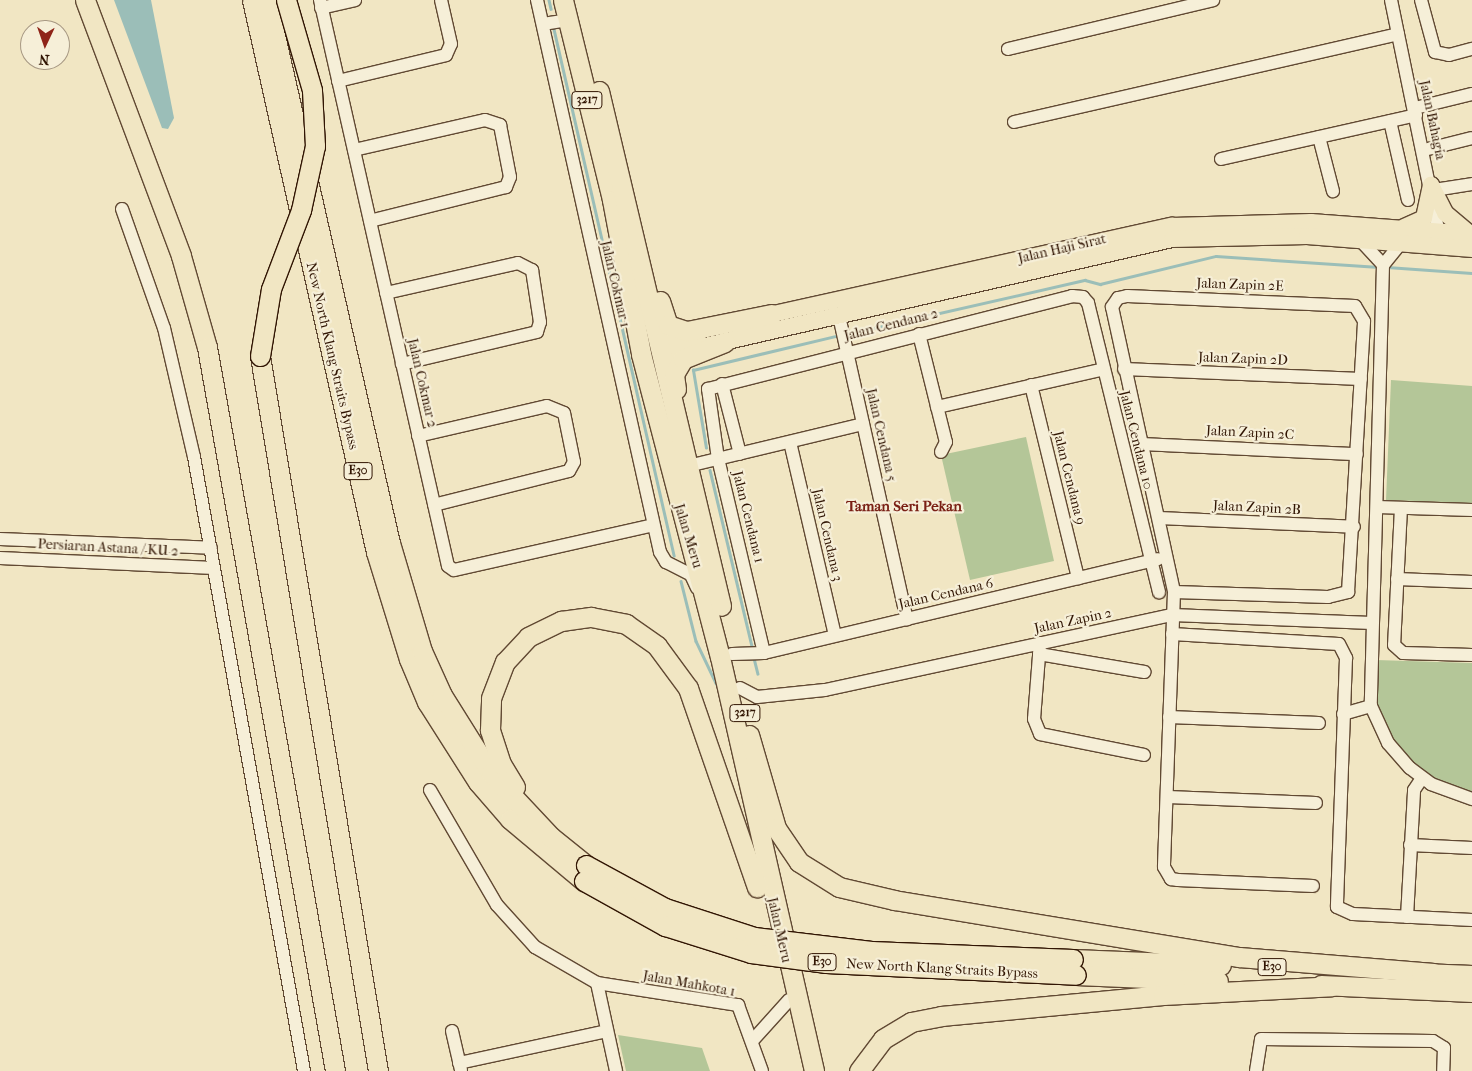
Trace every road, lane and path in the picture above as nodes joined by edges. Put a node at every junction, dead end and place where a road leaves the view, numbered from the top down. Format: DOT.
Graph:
graph roads {
  1 [pos="85,0"];
  2 [pos="252,0"];
  3 [pos="267,0"];
  4 [pos="286,0"];
  5 [pos="354,0"];
  6 [pos="441,0"];
  7 [pos="537,0"];
  8 [pos="563,0"];
  9 [pos="577,0"];
  10 [pos="1213,0"];
  11 [pos="1391,0"];
  12 [pos="1421,0"];
  13 [pos="320,4"];
  14 [pos="568,20"];
  15 [pos="543,24"];
  16 [pos="1398,34"];
  17 [pos="1008,49"];
  18 [pos="1472,49"];
  19 [pos="338,81"];
  20 [pos="1472,94"];
  21 [pos="1415,112"];
  22 [pos="1390,121"];
  23 [pos="1014,122"];
  24 [pos="1319,137"];
  25 [pos="1472,138"];
  26 [pos="354,150"];
  27 [pos="1424,150"];
  28 [pos="1221,159"];
  29 [pos="621,184"];
  30 [pos="1472,184"];
  31 [pos="1432,187"];
  32 [pos="1334,191"];
  33 [pos="612,200"];
  34 [pos="1408,200"];
  35 [pos="122,209"];
  36 [pos="370,221"];
  37 [pos="1401,235"];
  38 [pos="1440,239"];
  39 [pos="1471,239"];
  40 [pos="1360,240"];
  41 [pos="1383,271"];
  42 [pos="386,294"];
  43 [pos="1083,297"];
  44 [pos="772,314"];
  45 [pos="840,322"];
  46 [pos="919,334"];
  47 [pos="726,342"];
  48 [pos="846,348"];
  49 [pos="658,350"];
  50 [pos="402,364"];
  51 [pos="1104,368"];
  52 [pos="1124,368"];
  53 [pos="1361,379"];
  54 [pos="722,384"];
  55 [pos="1031,385"];
  56 [pos="708,388"];
  57 [pos="937,407"];
  58 [pos="863,424"];
  59 [pos="418,436"];
  60 [pos="790,442"];
  61 [pos="1142,444"];
  62 [pos="941,452"];
  63 [pos="740,454"];
  64 [pos="1357,454"];
  65 [pos="718,459"];
  66 [pos="687,460"];
  67 [pos="434,504"];
  68 [pos="1377,507"];
  69 [pos="1401,508"];
  70 [pos="1472,510"];
  71 [pos="1158,518"];
  72 [pos="653,525"];
  73 [pos="1354,527"];
  74 [pos="0,539"];
  75 [pos="211,548"];
  76 [pos="693,549"];
  77 [pos="1166,556"];
  78 [pos="0,558"];
  79 [pos="1150,561"];
  80 [pos="214,568"];
  81 [pos="675,568"];
  82 [pos="1078,578"];
  83 [pos="1397,579"];
  84 [pos="1472,582"];
  85 [pos="1159,592"];
  86 [pos="1174,592"];
  87 [pos="1172,614"];
  88 [pos="906,619"];
  89 [pos="1372,623"];
  90 [pos="1172,634"];
  91 [pos="835,635"];
  92 [pos="1040,649"];
  93 [pos="745,655"];
  94 [pos="1472,655"];
  95 [pos="1144,672"];
  96 [pos="740,688"];
  97 [pos="1371,706"];
  98 [pos="1344,714"];
  99 [pos="1169,717"];
  100 [pos="1319,722"];
  101 [pos="749,735"];
  102 [pos="1144,756"];
  103 [pos="1422,778"];
  104 [pos="430,790"];
  105 [pos="1168,797"];
  106 [pos="1472,800"];
  107 [pos="1316,803"];
  108 [pos="1410,845"];
  109 [pos="1472,848"];
  110 [pos="585,873"];
  111 [pos="1313,886"];
  112 [pos="1407,917"];
  113 [pos="1472,920"];
  114 [pos="1074,967"];
  115 [pos="1433,973"];
  116 [pos="1472,975"];
  117 [pos="597,983"];
  118 [pos="1332,986"];
  119 [pos="1472,992"];
  120 [pos="788,1000"];
  121 [pos="452,1031"];
  122 [pos="607,1031"];
  123 [pos="753,1040"];
  124 [pos="807,1048"];
  125 [pos="460,1067"];
  126 [pos="304,1071"];
  127 [pos="335,1071"];
  128 [pos="378,1071"];
  129 [pos="616,1071"];
  130 [pos="762,1071"];
  131 [pos="814,1071"];
  132 [pos="824,1071"];
  133 [pos="859,1071"];
  134 [pos="1256,1071"];
  135 [pos="1442,1071"];
  1 -- 127 [label="highway"];
  2 -- 110 [label="highway, New North Klang Straits Bypass / E30"];
  3 -- 110 [label="highway, New North Klang Straits Bypass / E30"];
  4 -- 128 [label="highway, bridge"];
  5 -- 13 [label="street"];
  6 -- 19 [label="street"];
  7 -- 15 [label="street, Jalan Cokmar 1"];
  8 -- 14 [label="highway, Jalan Meru / 3217"];
  9 -- 29 [label="highway, Jalan Meru / 3217"];
  10 -- 17 [label="street"];
  11 -- 16 [label="street, Jalan Bahagia"];
  12 -- 18 [label="street"];
  13 -- 19 [label="street, Jalan Cokmar 2"];
  14 -- 15 [label="street"];
  14 -- 33 [label="highway, Jalan Meru / 3217"];
  15 -- 72 [label="street, Jalan Cokmar 1"];
  16 -- 21 [label="street, Jalan Bahagia"];
  16 -- 23 [label="street"];
  19 -- 26 [label="street, Jalan Cokmar 2"];
  20 -- 21 [label="street"];
  21 -- 22 [label="street"];
  21 -- 27 [label="street, Jalan Bahagia"];
  22 -- 24 [label="street"];
  22 -- 34 [label="street"];
  24 -- 28 [label="street"];
  24 -- 32 [label="street"];
  25 -- 27 [label="street"];
  26 -- 36 [label="street, Jalan Cokmar 2"];
  26 -- 36 [label="street"];
  27 -- 31 [label="street, Jalan Bahagia"];
  29 -- 44 [label="highway"];
  29 -- 49 [label="highway, Jalan Meru / 3217"];
  30 -- 31 [label="street"];
  31 -- 37 [label="main road"];
  31 -- 38 [label="street, Jalan Bahagia"];
  31 -- 39 [label="main road"];
  33 -- 49 [label="highway"];
  33 -- 76 [label="highway, Jalan Meru / 3217"];
  35 -- 75 [label="street"];
  36 -- 42 [label="street, Jalan Cokmar 2"];
  37 -- 38 [label="main road, Jalan Haji Sirat"];
  37 -- 40 [label="main road, Jalan Haji Sirat"];
  37 -- 41 [label="street"];
  37 -- 44 [label="main road, Jalan Haji Sirat"];
  38 -- 39 [label="main road, Jalan Haji Sirat"];
  40 -- 41 [label="street"];
  40 -- 45 [label="main road, Jalan Haji Sirat"];
  41 -- 68 [label="street"];
  42 -- 50 [label="street, Jalan Cokmar 2"];
  42 -- 50 [label="street"];
  43 -- 46 [label="street, Jalan Cendana 2"];
  43 -- 51 [label="street, Jalan Cendana 10"];
  44 -- 49 [label="main road, Jalan Haji Sirat"];
  45 -- 47 [label="main road, Jalan Haji Sirat"];
  45 -- 48 [label="street, Jalan Cendana 5"];
  46 -- 48 [label="street, Jalan Cendana 2"];
  46 -- 57 [label="street"];
  47 -- 49 [label="main road, Jalan Haji Sirat"];
  47 -- 66 [label="highway"];
  48 -- 54 [label="street, Jalan Cendana 2"];
  48 -- 58 [label="street, Jalan Cendana 5"];
  49 -- 66 [label="highway, Jalan Meru / 3217"];
  49 -- 76 [label="highway"];
  50 -- 59 [label="street, Jalan Cokmar 2"];
  51 -- 55 [label="street"];
  51 -- 79 [label="street, Jalan Cendana 10"];
  52 -- 53 [label="street, Jalan Zapin 2D"];
  52 -- 53 [label="street, Jalan Zapin 2E"];
  52 -- 61 [label="street"];
  53 -- 64 [label="street"];
  54 -- 56 [label="street, Jalan Cendana 2"];
  54 -- 63 [label="street"];
  55 -- 57 [label="street"];
  55 -- 82 [label="street, Jalan Cendana 9"];
  56 -- 65 [label="street, Jalan Cendana 1"];
  57 -- 62 [label="street"];
  58 -- 60 [label="street"];
  58 -- 88 [label="street, Jalan Cendana 5"];
  59 -- 67 [label="street, Jalan Cokmar 2"];
  59 -- 67 [label="street"];
  60 -- 63 [label="street"];
  60 -- 91 [label="street, Jalan Cendana 3"];
  61 -- 64 [label="street, Jalan Zapin 2C"];
  61 -- 71 [label="street"];
  63 -- 65 [label="street"];
  64 -- 73 [label="street"];
  65 -- 66 [label="street"];
  65 -- 93 [label="street, Jalan Cendana 1"];
  66 -- 93 [label="highway, Jalan Meru / 3217"];
  67 -- 72 [label="street, Jalan Cokmar 2"];
  68 -- 69 [label="street"];
  68 -- 89 [label="street"];
  69 -- 70 [label="street"];
  69 -- 83 [label="street"];
  71 -- 73 [label="street, Jalan Zapin 2B"];
  71 -- 77 [label="street"];
  72 -- 81 [label="street, Jalan Cokmar 1"];
  73 -- 86 [label="street"];
  74 -- 75 [label="street, Persiaran Astana / KU 2"];
  75 -- 80 [label="street"];
  76 -- 81 [label="street"];
  76 -- 93 [label="highway, Jalan Meru / 3217"];
  77 -- 79 [label="street, Jalan Cendana 6"];
  77 -- 86 [label="street"];
  78 -- 80 [label="street, Persiaran Astana / KU 2"];
  79 -- 82 [label="street, Jalan Cendana 6"];
  79 -- 85 [label="street, Jalan Cendana 10"];
  80 -- 126 [label="street"];
  81 -- 93 [label="street, Jalan Cokmar 1"];
  82 -- 88 [label="street, Jalan Cendana 6"];
  83 -- 84 [label="street"];
  83 -- 94 [label="street"];
  86 -- 87 [label="street"];
  87 -- 89 [label="street, Jalan Zapin 2"];
  87 -- 90 [label="street"];
  87 -- 92 [label="street, Jalan Zapin 2"];
  88 -- 91 [label="street, Jalan Cendana 6"];
  89 -- 97 [label="street"];
  90 -- 98 [label="street"];
  90 -- 99 [label="street"];
  91 -- 93 [label="street, Jalan Cendana 6"];
  92 -- 95 [label="street"];
  92 -- 96 [label="street, Jalan Zapin 2"];
  92 -- 102 [label="street"];
  93 -- 96 [label="highway, Jalan Meru / 3217"];
  93 -- 124 [label="highway, Jalan Meru / 3217"];
  96 -- 101 [label="highway, Jalan Meru / 3217"];
  97 -- 98 [label="street"];
  97 -- 103 [label="street"];
  98 -- 112 [label="street"];
  99 -- 100 [label="street"];
  99 -- 105 [label="street"];
  101 -- 115 [label="highway"];
  101 -- 132 [label="highway, Jalan Meru / 3217"];
  103 -- 106 [label="street"];
  103 -- 108 [label="street"];
  104 -- 117 [label="street"];
  105 -- 107 [label="street"];
  105 -- 111 [label="street"];
  108 -- 109 [label="street"];
  108 -- 112 [label="street"];
  110 -- 114 [label="highway, New North Klang Straits Bypass / E30, bridge"];
  110 -- 120 [label="highway"];
  112 -- 113 [label="street"];
  114 -- 115 [label="highway, New North Klang Straits Bypass / E30"];
  114 -- 118 [label="highway, New North Klang Straits Bypass / E30"];
  115 -- 116 [label="highway, New North Klang Straits Bypass / E30"];
  117 -- 122 [label="street"];
  117 -- 123 [label="street, Jalan Mahkota 1"];
  118 -- 119 [label="highway, New North Klang Straits Bypass / E30"];
  118 -- 133 [label="highway"];
  120 -- 123 [label="street"];
  120 -- 124 [label="highway"];
  121 -- 125 [label="street"];
  122 -- 125 [label="street"];
  122 -- 129 [label="street"];
  123 -- 130 [label="street, Jalan Mahkota 1"];
  124 -- 131 [label="highway, Jalan Meru / 3217"];
  134 -- 135 [label="street"];
}
